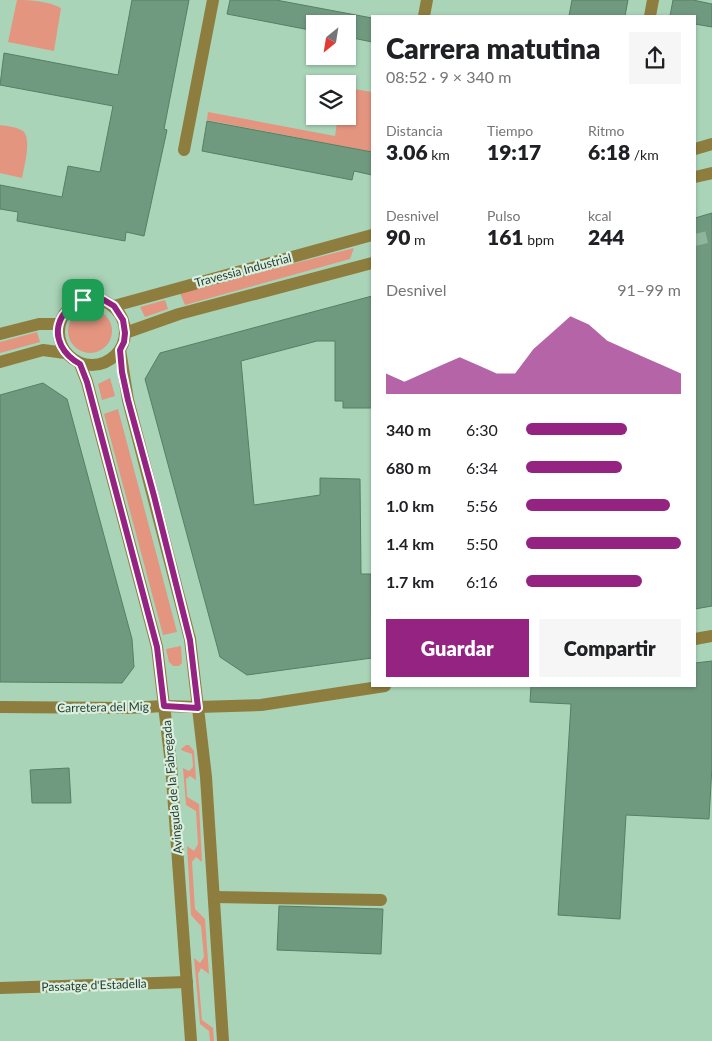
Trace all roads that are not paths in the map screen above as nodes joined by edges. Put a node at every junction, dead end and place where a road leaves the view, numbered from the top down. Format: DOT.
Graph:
graph roads {
  1 [pos="213,0"];
  2 [pos="427,0"];
  3 [pos="653,0"];
  4 [pos="424,15"];
  5 [pos="650,15"];
  6 [pos="712,144"];
  7 [pos="696,149"];
  8 [pos="184,150"];
  9 [pos="712,173"];
  10 [pos="696,177"];
  11 [pos="371,235"];
  12 [pos="371,262"];
  13 [pos="114,306"];
  14 [pos="59,324"];
  15 [pos="125,333"];
  16 [pos="0,334"];
  17 [pos="120,350"];
  18 [pos="65,353"];
  19 [pos="0,362"];
  20 [pos="80,364"];
  21 [pos="712,636"];
  22 [pos="696,639"];
  23 [pos="378,687"];
  24 [pos="164,706"];
  25 [pos="0,707"];
  26 [pos="198,708"];
  27 [pos="214,897"];
  28 [pos="381,900"];
  29 [pos="187,982"];
  30 [pos="0,988"];
  31 [pos="191,1041"];
  32 [pos="223,1041"];
  1 -- 8 [label="street"];
  2 -- 4 [label="street"];
  3 -- 5 [label="street"];
  6 -- 7 [label="street"];
  9 -- 10 [label="street"];
  11 -- 13 [label="street, Travessia Industrial"];
  12 -- 15 [label="street"];
  13 -- 14 [label="street"];
  13 -- 15 [label="street"];
  14 -- 16 [label="street"];
  14 -- 18 [label="street"];
  15 -- 17 [label="street"];
  17 -- 20 [label="street"];
  17 -- 26 [label="street"];
  18 -- 19 [label="street"];
  18 -- 20 [label="street"];
  20 -- 24 [label="street, Avinguda de la Fabregada"];
  21 -- 22 [label="street"];
  23 -- 26 [label="street, Carretera del Mig"];
  24 -- 25 [label="street, Carretera del Mig"];
  24 -- 26 [label="street, Carretera del Mig"];
  24 -- 29 [label="street, Avinguda de la Fabregada"];
  26 -- 27 [label="street"];
  27 -- 28 [label="street"];
  27 -- 32 [label="street"];
  29 -- 30 [label="street, Passatge d'Estadella"];
  29 -- 31 [label="street, Avinguda de la Fabregada"];
}
